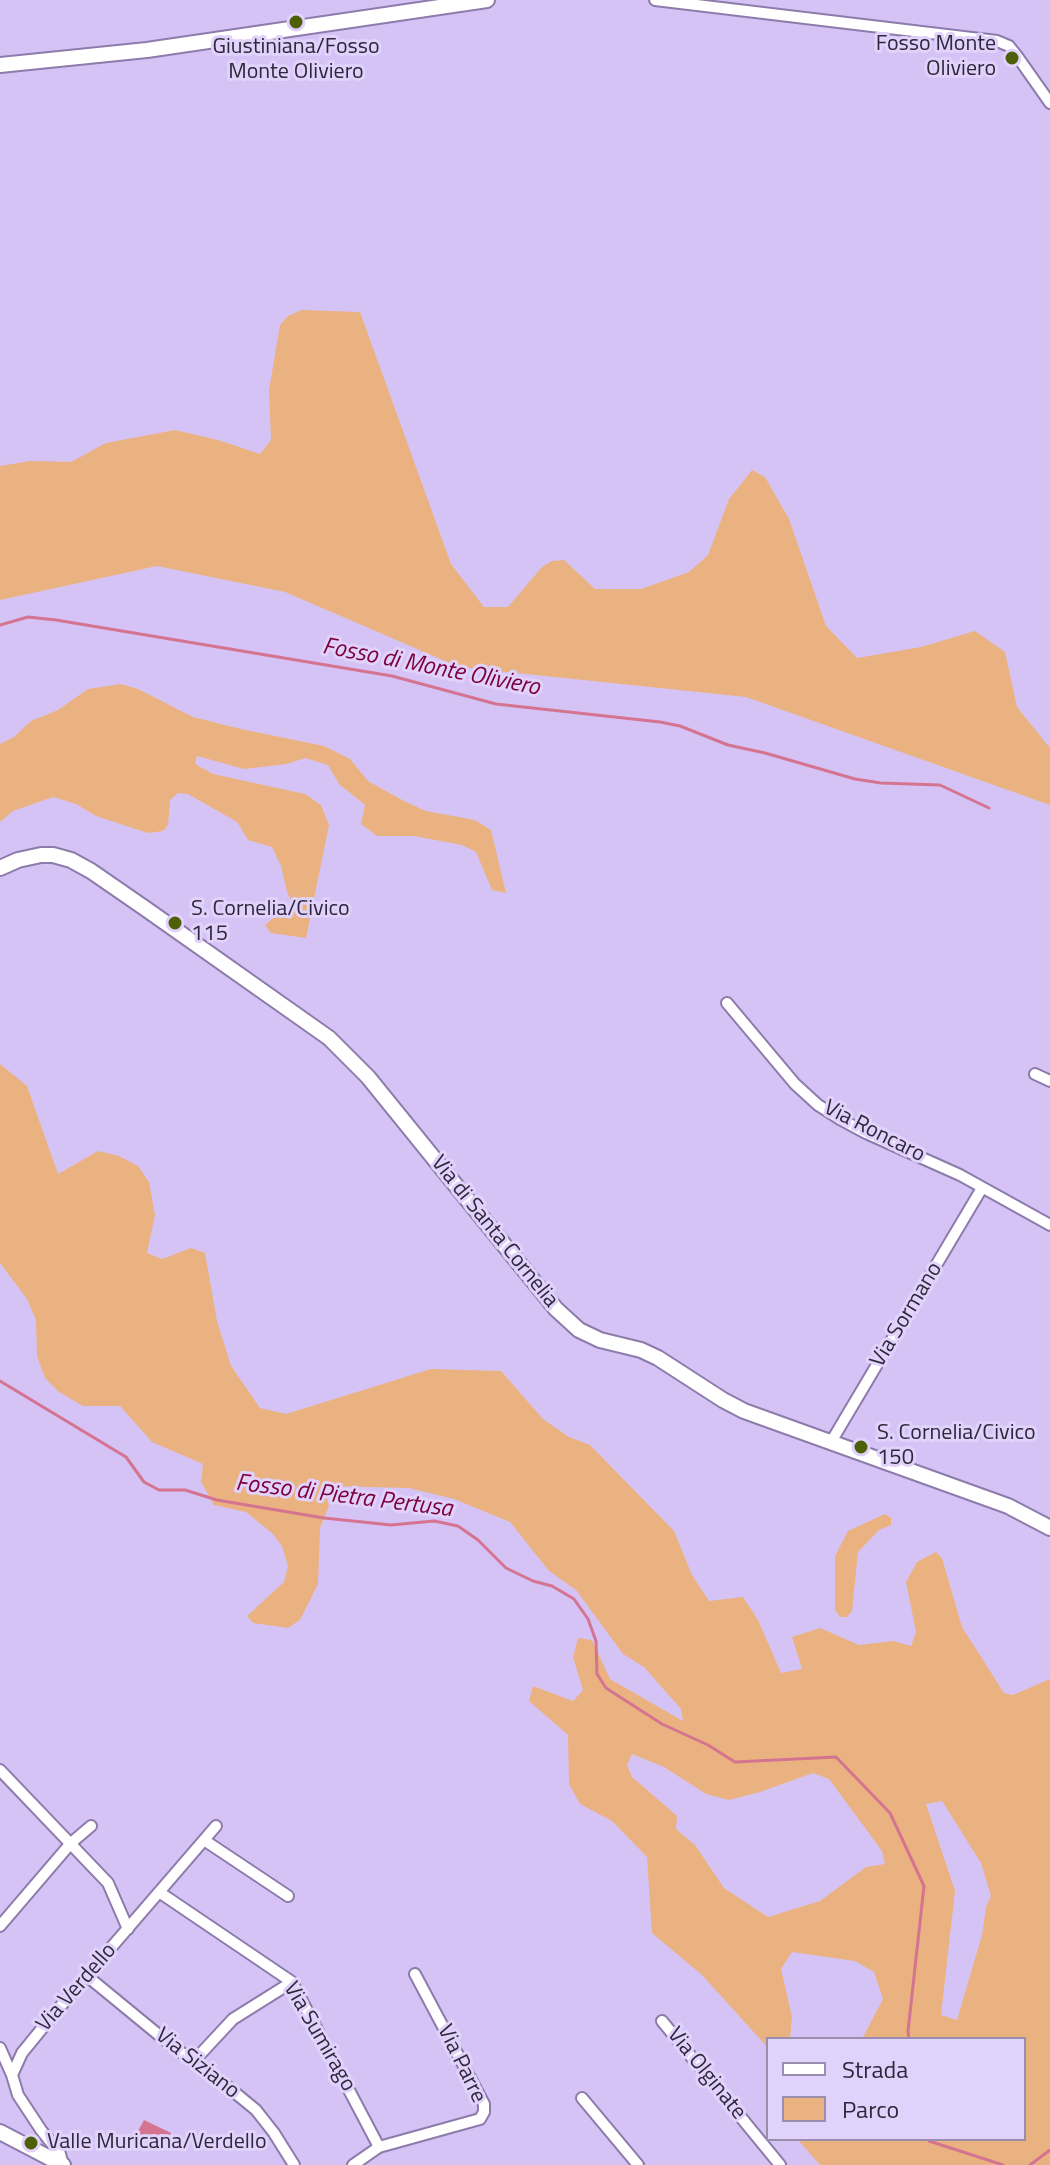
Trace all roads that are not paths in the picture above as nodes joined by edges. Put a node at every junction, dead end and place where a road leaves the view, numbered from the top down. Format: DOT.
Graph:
graph roads {
  1 [pos="487,0"];
  2 [pos="655,0"];
  3 [pos="0,65"];
  4 [pos="1050,103"];
  5 [pos="0,868"];
  6 [pos="727,1003"];
  7 [pos="1035,1074"];
  8 [pos="1050,1081"];
  9 [pos="982,1188"];
  10 [pos="1050,1225"];
  11 [pos="831,1442"];
  12 [pos="1050,1528"];
  13 [pos="0,1770"];
  14 [pos="91,1826"];
  15 [pos="216,1826"];
  16 [pos="204,1840"];
  17 [pos="71,1843"];
  18 [pos="159,1892"];
  19 [pos="288,1896"];
  20 [pos="0,1926"];
  21 [pos="128,1929"];
  22 [pos="415,1974"];
  23 [pos="87,1976"];
  24 [pos="292,1982"];
  25 [pos="662,2021"];
  26 [pos="0,2048"];
  27 [pos="193,2062"];
  28 [pos="12,2075"];
  29 [pos="582,2098"];
  30 [pos="0,2132"];
  31 [pos="379,2147"];
  32 [pos="63,2165"];
  33 [pos="294,2165"];
  34 [pos="353,2165"];
  35 [pos="638,2165"];
  36 [pos="780,2165"];
  1 -- 3 [label="street"];
  2 -- 4 [label="street"];
  5 -- 11 [label="street, Via di Santa Cornelia"];
  6 -- 9 [label="street, Via Roncaro"];
  7 -- 8 [label="street"];
  9 -- 10 [label="street, Via Roncaro"];
  9 -- 11 [label="street, Via Sormano"];
  11 -- 12 [label="street, Via di Santa Cornelia"];
  13 -- 17 [label="street"];
  14 -- 17 [label="street"];
  15 -- 16 [label="street, Via Verdello"];
  16 -- 18 [label="street, Via Verdello"];
  16 -- 19 [label="street"];
  17 -- 20 [label="street"];
  17 -- 21 [label="street"];
  18 -- 21 [label="street, Via Verdello"];
  18 -- 24 [label="street, Via Sumirago"];
  21 -- 23 [label="street, Via Verdello"];
  22 -- 31 [label="street, Via Parre"];
  23 -- 27 [label="street, Via Siziano"];
  23 -- 28 [label="street, Via Verdello"];
  24 -- 27 [label="street"];
  24 -- 31 [label="street, Via Sumirago"];
  25 -- 36 [label="street, Via Olginate"];
  26 -- 28 [label="street"];
  27 -- 33 [label="street, Via Siziano"];
  28 -- 32 [label="street"];
  29 -- 35 [label="street"];
  30 -- 32 [label="street"];
  31 -- 34 [label="street, Via Parre"];
}
